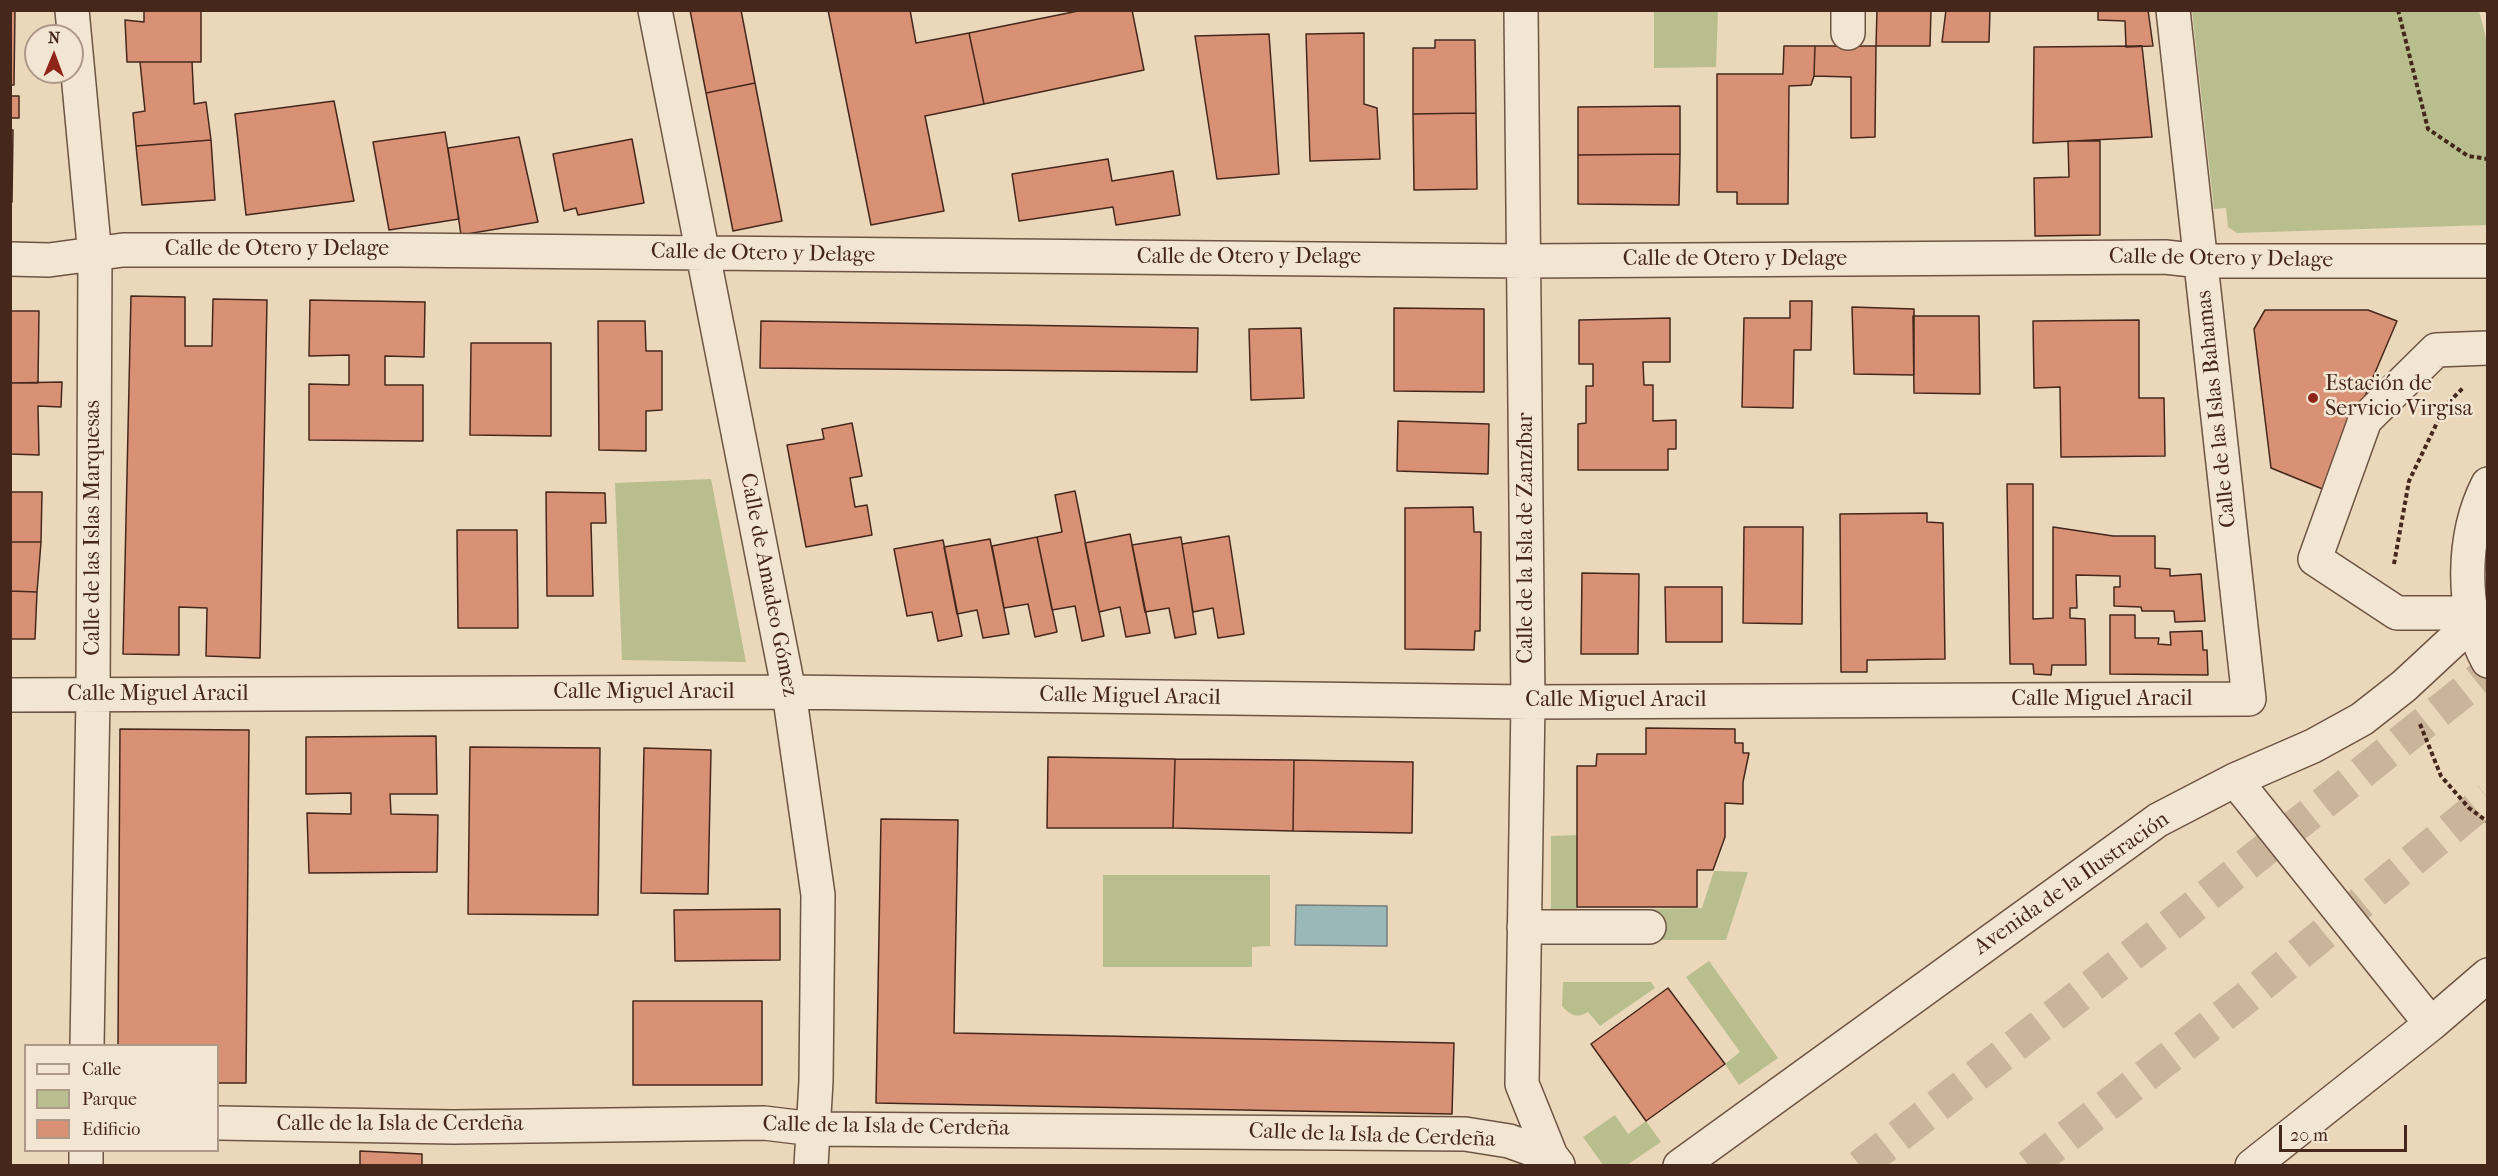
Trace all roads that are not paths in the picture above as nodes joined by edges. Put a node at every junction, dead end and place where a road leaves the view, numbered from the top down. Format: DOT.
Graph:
graph roads {
  1 [pos="72,10"];
  2 [pos="655,10"];
  3 [pos="1521,10"];
  4 [pos="2173,10"];
  5 [pos="704,253"];
  6 [pos="95,256"];
  7 [pos="10,259"];
  8 [pos="1525,261"];
  9 [pos="2201,261"];
  10 [pos="2487,261"];
  11 [pos="2487,348"];
  12 [pos="2487,484"];
  13 [pos="2473,617"];
  14 [pos="2487,661"];
  15 [pos="789,692"];
  16 [pos="10,695"];
  17 [pos="93,696"];
  18 [pos="2249,699"];
  19 [pos="1528,702"];
  20 [pos="2235,780"];
  21 [pos="1524,927"];
  22 [pos="1649,927"];
  23 [pos="2487,975"];
  24 [pos="2431,1024"];
  25 [pos="87,1044"];
  26 [pos="219,1123"];
  27 [pos="814,1128"];
  28 [pos="1555,1161"];
  29 [pos="811,1166"];
  30 [pos="1680,1166"];
  31 [pos="2252,1166"];
  1 -- 6 [label="street, Calle de las Islas Marquesas"];
  2 -- 5 [label="street, Calle de Amadeo Gómez"];
  3 -- 8 [label="street, Calle de la Isla de Zanzíbar"];
  4 -- 9 [label="street, Calle de las Islas Bahamas"];
  5 -- 6 [label="street, Calle de Otero y Delage"];
  5 -- 8 [label="street, Calle de Otero y Delage"];
  5 -- 15 [label="street, Calle de Amadeo Gómez"];
  6 -- 7 [label="street, Calle de Otero y Delage"];
  6 -- 17 [label="street, Calle de las Islas Marquesas"];
  8 -- 9 [label="street, Calle de Otero y Delage"];
  8 -- 19 [label="street, Calle de la Isla de Zanzíbar"];
  9 -- 10 [label="street, Calle de Otero y Delage"];
  9 -- 18 [label="street, Calle de las Islas Bahamas"];
  11 -- 13 [label="street"];
  12 -- 13 [label="street"];
  13 -- 14 [label="street"];
  13 -- 20 [label="street, Avenida de la Ilustración"];
  15 -- 17 [label="street, Calle Miguel Aracil"];
  15 -- 19 [label="street, Calle Miguel Aracil"];
  15 -- 27 [label="street, Calle de Amadeo Gómez"];
  16 -- 17 [label="street, Calle Miguel Aracil"];
  17 -- 25 [label="street, Calle de las Islas Marquesas"];
  18 -- 19 [label="street, Calle Miguel Aracil"];
  19 -- 21 [label="street, Calle de la Isla de Zanzíbar"];
  20 -- 24 [label="street"];
  20 -- 30 [label="street, Avenida de la Ilustración"];
  21 -- 22 [label="street"];
  21 -- 28 [label="street, Calle de la Isla de Zanzíbar"];
  23 -- 24 [label="street"];
  24 -- 31 [label="street"];
  26 -- 27 [label="street, Calle de la Isla de Cerdeña"];
  27 -- 28 [label="street, Calle de la Isla de Cerdeña"];
  27 -- 29 [label="street, Calle de Amadeo Gómez"];
}
